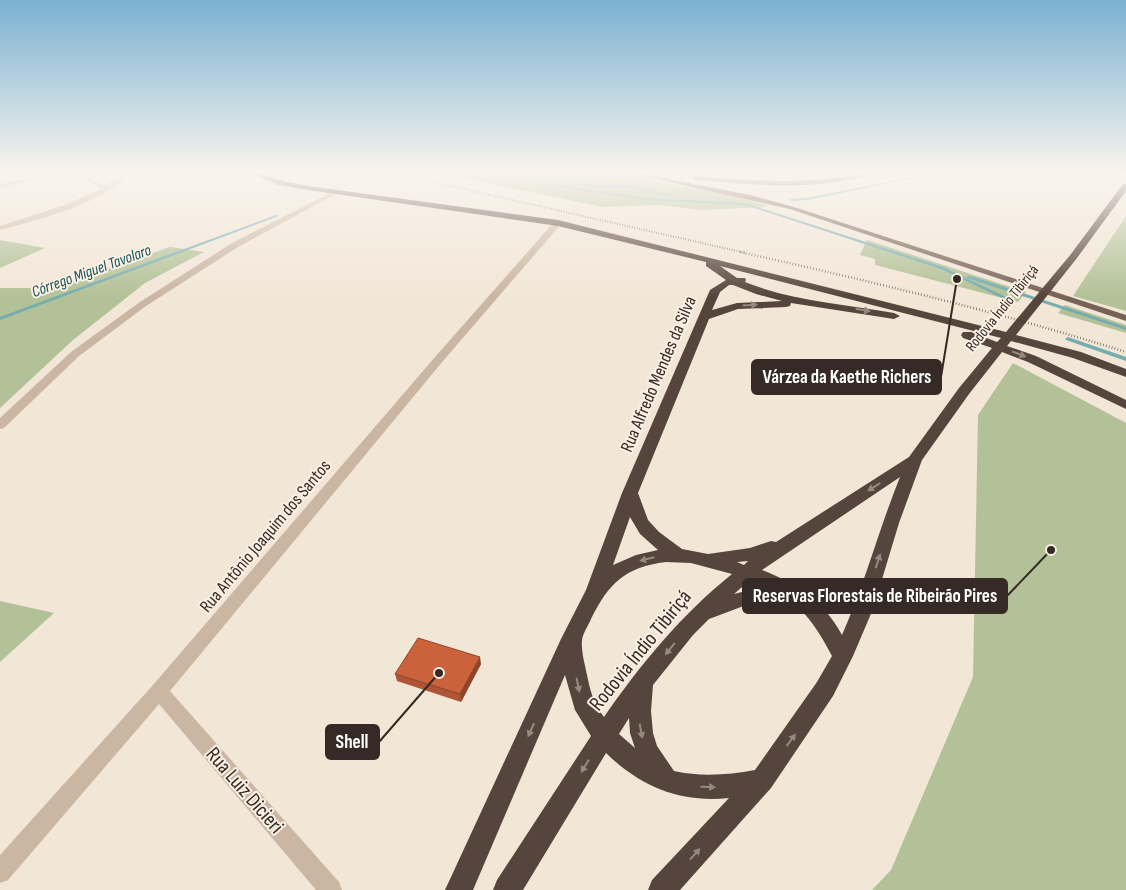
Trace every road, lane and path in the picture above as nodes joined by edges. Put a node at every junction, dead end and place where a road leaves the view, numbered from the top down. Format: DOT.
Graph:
graph roads {
  1 [pos="38,215"];
  2 [pos="293,215"];
  3 [pos="506,215"];
  4 [pos="812,215"];
  5 [pos="1105,215"];
  6 [pos="558,223"];
  7 [pos="0,228"];
  8 [pos="685,254"];
  9 [pos="794,280"];
  10 [pos="732,281"];
  11 [pos="772,295"];
  12 [pos="815,303"];
  13 [pos="703,317"];
  14 [pos="1126,318"];
  15 [pos="1076,355"];
  16 [pos="1126,368"];
  17 [pos="1126,373"];
  18 [pos="1126,405"];
  19 [pos="0,425"];
  20 [pos="914,460"];
  21 [pos="630,493"];
  22 [pos="791,540"];
  23 [pos="686,556"];
  24 [pos="746,572"];
  25 [pos="593,594"];
  26 [pos="797,594"];
  27 [pos="697,616"];
  28 [pos="572,638"];
  29 [pos="843,656"];
  30 [pos="643,683"];
  31 [pos="159,691"];
  32 [pos="604,736"];
  33 [pos="762,780"];
  34 [pos="668,781"];
  35 [pos="0,872"];
  36 [pos="331,890"];
  37 [pos="459,890"];
  38 [pos="507,890"];
  39 [pos="662,890"];
  1 -- 7 [label="street"];
  2 -- 19 [label="street"];
  3 -- 6 [label="highway"];
  4 -- 14 [label="main road"];
  5 -- 20 [label="highway, Rodovia Índio Tibiriçá"];
  6 -- 8 [label="highway"];
  6 -- 31 [label="street, Rua Antônio Joaquim dos Santos"];
  8 -- 9 [label="highway"];
  8 -- 10 [label="highway"];
  9 -- 10 [label="highway"];
  9 -- 11 [label="highway"];
  9 -- 15 [label="highway"];
  10 -- 11 [label="highway"];
  10 -- 13 [label="highway, Rua Alfredo Mendes da Silva"];
  11 -- 12 [label="highway"];
  13 -- 12 [label="highway, one-way"];
  12 -- 18 [label="highway, one-way"];
  13 -- 21 [label="highway, Rua Alfredo Mendes da Silva"];
  15 -- 16 [label="highway"];
  15 -- 17 [label="highway"];
  20 -- 22 [label="highway, Rodovia Índio Tibiriçá, one-way"];
  29 -- 20 [label="highway, Rodovia Índio Tibiriçá, one-way"];
  21 -- 23 [label="highway"];
  21 -- 25 [label="highway, Rua Alfredo Mendes da Silva"];
  22 -- 23 [label="highway"];
  22 -- 24 [label="highway, Rodovia Índio Tibiriçá"];
  23 -- 24 [label="highway"];
  23 -- 25 [label="highway, one-way"];
  24 -- 26 [label="highway"];
  24 -- 27 [label="highway, Rodovia Índio Tibiriçá"];
  25 -- 28 [label="highway"];
  26 -- 27 [label="highway"];
  26 -- 29 [label="highway"];
  27 -- 30 [label="highway, Rodovia Índio Tibiriçá, one-way"];
  28 -- 32 [label="highway, one-way"];
  28 -- 37 [label="highway, one-way"];
  33 -- 29 [label="highway, Rodovia Índio Tibiriçá, one-way"];
  30 -- 32 [label="highway, Rodovia Índio Tibiriçá"];
  30 -- 34 [label="highway, one-way"];
  31 -- 35 [label="street, Rua Antônio Joaquim dos Santos"];
  31 -- 36 [label="street, Rua Luiz Dicieri"];
  32 -- 34 [label="highway"];
  32 -- 38 [label="highway, Rodovia Índio Tibiriçá, one-way"];
  34 -- 33 [label="highway, one-way"];
  39 -- 33 [label="highway, Rodovia Índio Tibiriçá, one-way"];
}
